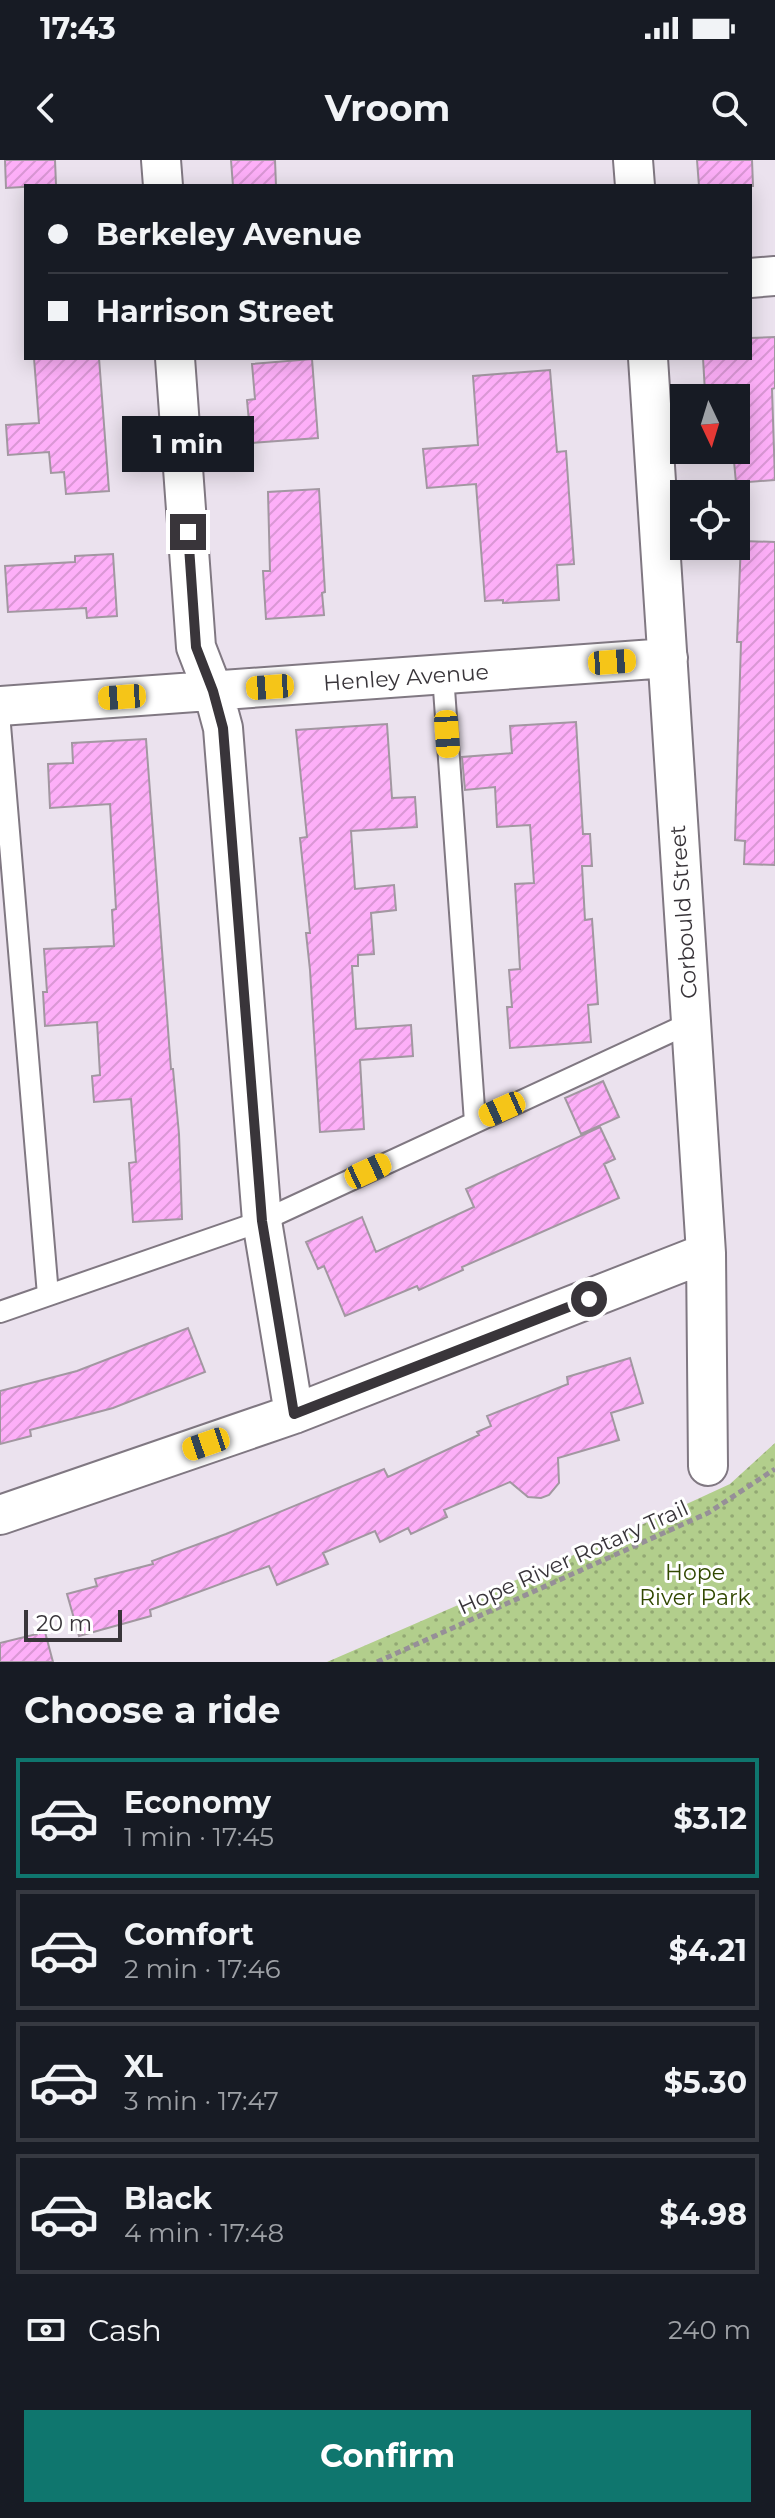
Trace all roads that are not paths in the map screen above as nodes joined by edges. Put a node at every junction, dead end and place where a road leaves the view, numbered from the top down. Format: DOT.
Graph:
graph roads {
  1 [pos="161,160"];
  2 [pos="633,160"];
  3 [pos="163,184"];
  4 [pos="635,184"];
  5 [pos="775,276"];
  6 [pos="752,278"];
  7 [pos="175,360"];
  8 [pos="648,360"];
  9 [pos="668,658"];
  10 [pos="443,675"];
  11 [pos="213,691"];
  12 [pos="0,706"];
  13 [pos="0,725"];
  14 [pos="690,1023"];
  15 [pos="475,1122"];
  16 [pos="262,1221"];
  17 [pos="706,1253"];
  18 [pos="48,1295"];
  19 [pos="0,1312"];
  20 [pos="294,1414"];
  21 [pos="708,1466"];
  22 [pos="0,1515"];
  1 -- 3 [label="street"];
  2 -- 4 [label="street"];
  5 -- 6 [label="street"];
  7 -- 11 [label="street"];
  8 -- 9 [label="street, Corbould Street"];
  9 -- 10 [label="street, Henley Avenue"];
  9 -- 14 [label="street, Corbould Street"];
  10 -- 11 [label="street, Henley Avenue"];
  10 -- 15 [label="lane"];
  11 -- 12 [label="street, Henley Avenue"];
  11 -- 16 [label="street"];
  13 -- 18 [label="lane"];
  14 -- 15 [label="lane"];
  14 -- 17 [label="street, Corbould Street"];
  15 -- 16 [label="lane"];
  16 -- 18 [label="lane"];
  16 -- 20 [label="street"];
  17 -- 20 [label="street"];
  17 -- 21 [label="street, Corbould Street"];
  18 -- 19 [label="lane"];
  20 -- 22 [label="street"];
}
